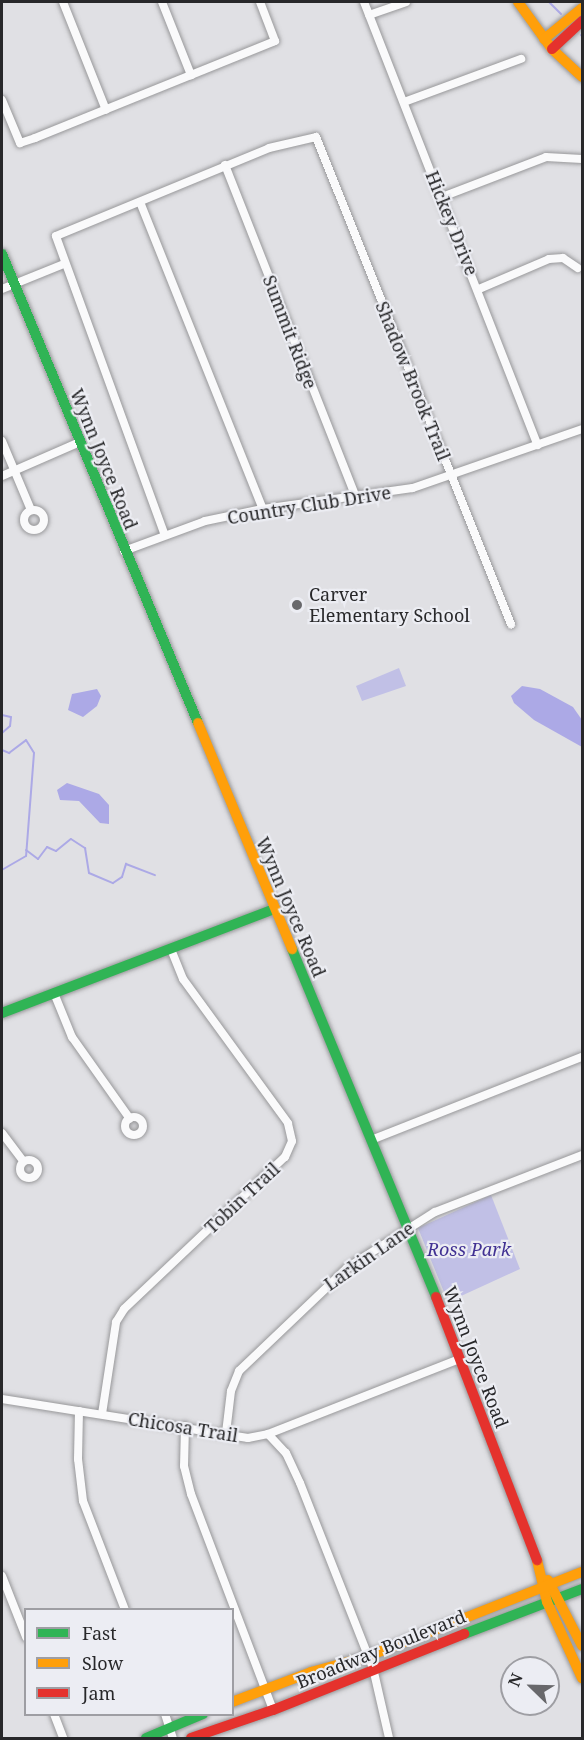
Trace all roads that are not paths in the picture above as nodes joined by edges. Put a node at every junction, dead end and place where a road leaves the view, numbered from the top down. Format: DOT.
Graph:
graph roads {
  1 [pos="63,2"];
  2 [pos="162,2"];
  3 [pos="260,2"];
  4 [pos="364,2"];
  5 [pos="406,2"];
  6 [pos="518,2"];
  7 [pos="582,8"];
  8 [pos="369,15"];
  9 [pos="582,21"];
  10 [pos="544,39"];
  11 [pos="552,49"];
  12 [pos="520,59"];
  13 [pos="191,75"];
  14 [pos="582,77"];
  15 [pos="2,100"];
  16 [pos="404,102"];
  17 [pos="106,110"];
  18 [pos="582,159"];
  19 [pos="225,165"];
  20 [pos="442,197"];
  21 [pos="140,202"];
  22 [pos="2,254"];
  23 [pos="64,264"];
  24 [pos="578,268"];
  25 [pos="14,285"];
  26 [pos="478,289"];
  27 [pos="2,290"];
  28 [pos="582,429"];
  29 [pos="2,441"];
  30 [pos="80,442"];
  31 [pos="538,445"];
  32 [pos="15,470"];
  33 [pos="2,476"];
  34 [pos="451,477"];
  35 [pos="356,498"];
  36 [pos="263,509"];
  37 [pos="31,510"];
  38 [pos="164,533"];
  39 [pos="124,551"];
  40 [pos="510,624"];
  41 [pos="274,909"];
  42 [pos="171,949"];
  43 [pos="54,993"];
  44 [pos="2,1013"];
  45 [pos="582,1057"];
  46 [pos="130,1119"];
  47 [pos="2,1132"];
  48 [pos="371,1140"];
  49 [pos="582,1155"];
  50 [pos="23,1161"];
  51 [pos="408,1226"];
  52 [pos="459,1359"];
  53 [pos="2,1399"];
  54 [pos="80,1411"];
  55 [pos="102,1414"];
  56 [pos="185,1426"];
  57 [pos="226,1433"];
  58 [pos="268,1434"];
  59 [pos="582,1572"];
  60 [pos="2,1576"];
  61 [pos="546,1582"];
  62 [pos="582,1589"];
  63 [pos="559,1599"];
  64 [pos="547,1602"];
  65 [pos="124,1608"];
  66 [pos="465,1618"];
  67 [pos="470,1631"];
  68 [pos="24,1632"];
  69 [pos="582,1646"];
  70 [pos="366,1657"];
  71 [pos="373,1668"];
  72 [pos="582,1678"];
  73 [pos="265,1690"];
  74 [pos="234,1701"];
  75 [pos="273,1710"];
  76 [pos="55,1716"];
  77 [pos="166,1716"];
  78 [pos="200,1716"];
  79 [pos="172,1734"];
  80 [pos="63,1738"];
  81 [pos="146,1738"];
  82 [pos="191,1738"];
  83 [pos="388,1738"];
  1 -- 17 [label="street"];
  2 -- 13 [label="street"];
  3 -- 13 [label="street"];
  4 -- 8 [label="street, Hickey Drive"];
  5 -- 8 [label="street"];
  6 -- 10 [label="street"];
  7 -- 10 [label="street"];
  8 -- 16 [label="street, Hickey Drive"];
  9 -- 11 [label="street"];
  10 -- 11 [label="street"];
  11 -- 14 [label="street"];
  12 -- 16 [label="street"];
  13 -- 17 [label="street"];
  15 -- 17 [label="street"];
  16 -- 20 [label="street, Hickey Drive"];
  18 -- 20 [label="street"];
  19 -- 21 [label="street"];
  19 -- 34 [label="street, Shadow Brook Trail"];
  19 -- 35 [label="street, Summit Ridge"];
  20 -- 26 [label="street, Hickey Drive"];
  21 -- 23 [label="street"];
  21 -- 36 [label="street"];
  22 -- 25 [label="street, Wynn Joyce Road"];
  23 -- 25 [label="street"];
  23 -- 38 [label="street"];
  24 -- 26 [label="street"];
  25 -- 27 [label="street"];
  25 -- 30 [label="street, Wynn Joyce Road"];
  26 -- 31 [label="street, Hickey Drive"];
  28 -- 31 [label="street, Country Club Drive"];
  29 -- 32 [label="street"];
  30 -- 32 [label="street"];
  30 -- 39 [label="street, Wynn Joyce Road"];
  31 -- 34 [label="street, Country Club Drive"];
  32 -- 33 [label="street"];
  32 -- 37 [label="street"];
  34 -- 35 [label="street, Country Club Drive"];
  34 -- 40 [label="street, Shadow Brook Trail"];
  35 -- 36 [label="street, Country Club Drive"];
  36 -- 38 [label="street, Country Club Drive"];
  38 -- 39 [label="street, Country Club Drive"];
  39 -- 41 [label="street, Wynn Joyce Road"];
  41 -- 42 [label="street"];
  41 -- 48 [label="street, Wynn Joyce Road"];
  42 -- 43 [label="street"];
  42 -- 55 [label="street, Tobin Trail"];
  43 -- 44 [label="street"];
  43 -- 46 [label="street"];
  45 -- 48 [label="street"];
  47 -- 50 [label="street"];
  48 -- 51 [label="street, Wynn Joyce Road"];
  49 -- 51 [label="street, Larkin Lane"];
  51 -- 52 [label="street, Wynn Joyce Road"];
  51 -- 57 [label="street, Larkin Lane"];
  52 -- 58 [label="street, Chicosa Trail"];
  52 -- 61 [label="street, Wynn Joyce Road"];
  53 -- 54 [label="street, Chicosa Trail"];
  54 -- 55 [label="street, Chicosa Trail"];
  54 -- 65 [label="street"];
  55 -- 56 [label="street, Chicosa Trail"];
  56 -- 57 [label="street, Chicosa Trail"];
  56 -- 73 [label="street"];
  57 -- 58 [label="street, Chicosa Trail"];
  58 -- 70 [label="street"];
  59 -- 61 [label="street, Broadway Boulevard"];
  60 -- 68 [label="street"];
  61 -- 63 [label="street, Wynn Joyce Road"];
  61 -- 64 [label="street, Wynn Joyce Road"];
  61 -- 66 [label="street, Broadway Boulevard"];
  62 -- 63 [label="street, Broadway Boulevard"];
  63 -- 64 [label="street, Broadway Boulevard"];
  63 -- 69 [label="street, Wynn Joyce Road"];
  64 -- 67 [label="street, Broadway Boulevard"];
  64 -- 72 [label="street, Wynn Joyce Road"];
  66 -- 67 [label="street"];
  66 -- 70 [label="street, Broadway Boulevard"];
  67 -- 71 [label="street, Broadway Boulevard"];
  70 -- 71 [label="street"];
  70 -- 73 [label="street, Broadway Boulevard"];
  71 -- 75 [label="street, Broadway Boulevard"];
  71 -- 83 [label="street"];
  73 -- 74 [label="street, Broadway Boulevard"];
  73 -- 75 [label="street"];
  75 -- 82 [label="street, Broadway Boulevard"];
  76 -- 80 [label="street"];
  77 -- 79 [label="street"];
  78 -- 79 [label="street"];
  79 -- 81 [label="street"];
}
